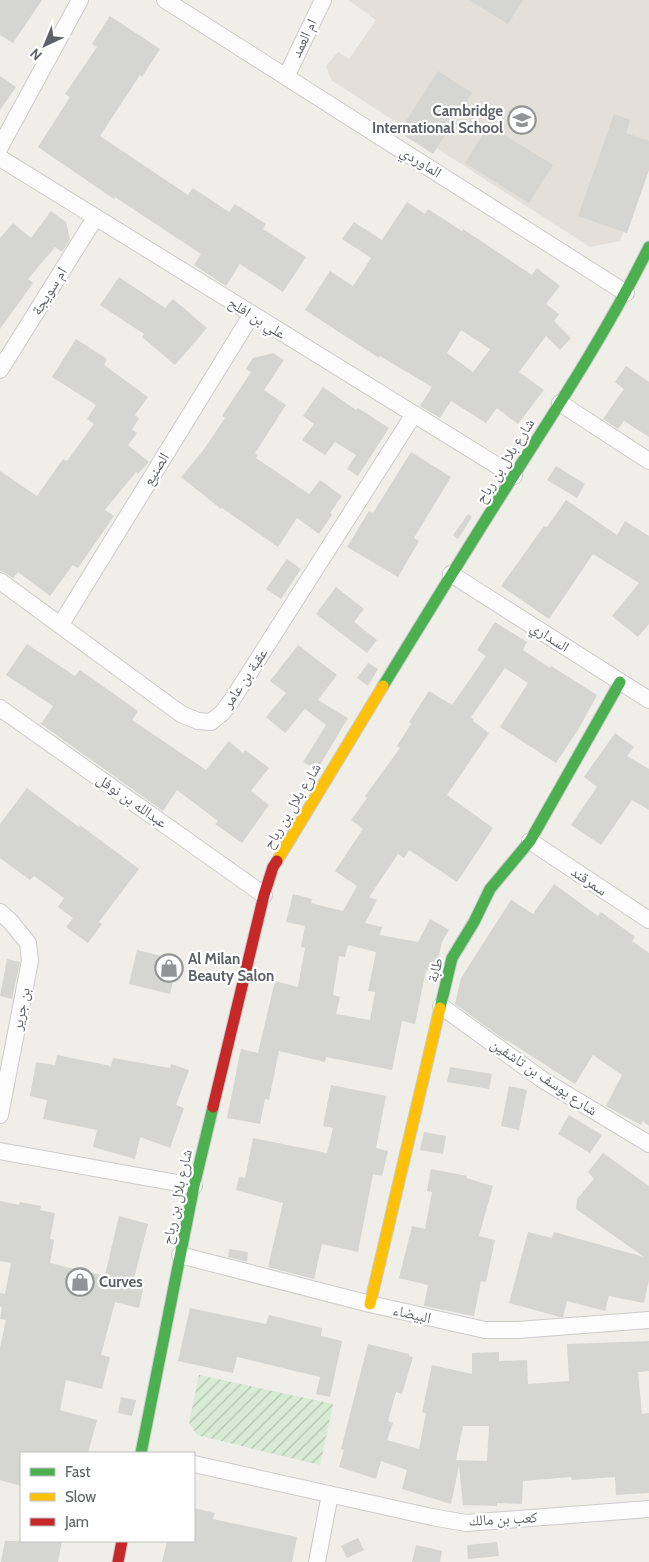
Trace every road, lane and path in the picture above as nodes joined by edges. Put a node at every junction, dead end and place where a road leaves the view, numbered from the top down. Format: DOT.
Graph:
graph roads {
  1 [pos="80,0"];
  2 [pos="165,0"];
  3 [pos="323,0"];
  4 [pos="286,77"];
  5 [pos="0,147"];
  6 [pos="0,158"];
  7 [pos="95,218"];
  8 [pos="649,247"];
  9 [pos="626,293"];
  10 [pos="252,314"];
  11 [pos="1,366"];
  12 [pos="560,403"];
  13 [pos="414,414"];
  14 [pos="649,461"];
  15 [pos="514,476"];
  16 [pos="451,574"];
  17 [pos="0,581"];
  18 [pos="61,624"];
  19 [pos="620,682"];
  20 [pos="649,700"];
  21 [pos="0,708"];
  22 [pos="530,841"];
  23 [pos="264,895"];
  24 [pos="0,912"];
  25 [pos="649,920"];
  26 [pos="441,1006"];
  27 [pos="0,1115"];
  28 [pos="649,1144"];
  29 [pos="0,1151"];
  30 [pos="194,1186"];
  31 [pos="180,1255"];
  32 [pos="370,1304"];
  33 [pos="649,1320"];
  34 [pos="143,1452"];
  35 [pos="195,1464"];
  36 [pos="330,1494"];
  37 [pos="649,1508"];
  38 [pos="122,1542"];
  39 [pos="118,1562"];
  40 [pos="317,1562"];
  1 -- 5 [label="street"];
  2 -- 4 [label="street, الماوردي"];
  3 -- 4 [label="street, ام العمد"];
  4 -- 9 [label="street, الماوردي"];
  6 -- 7 [label="street, علي بن افلح"];
  7 -- 10 [label="street, علي بن افلح"];
  7 -- 11 [label="street, ام سويجة"];
  8 -- 9 [label="street, شارع بلال بن رباح"];
  9 -- 12 [label="street, شارع بلال بن رباح"];
  10 -- 13 [label="street, علي بن افلح"];
  10 -- 18 [label="street, الصنيع"];
  12 -- 14 [label="street"];
  12 -- 15 [label="street, شارع بلال بن رباح"];
  13 -- 15 [label="street, علي بن افلح"];
  13 -- 18 [label="street, عقبة بن عامر"];
  15 -- 16 [label="street, شارع بلال بن رباح"];
  16 -- 19 [label="street, السداري"];
  16 -- 23 [label="street, شارع بلال بن رباح"];
  17 -- 18 [label="street, عقبة بن عامر"];
  19 -- 20 [label="street, السداري"];
  19 -- 22 [label="street, طابة"];
  21 -- 23 [label="street, عبدالله بن نوفل"];
  22 -- 25 [label="street, سمرقند"];
  22 -- 26 [label="street, طابة"];
  23 -- 30 [label="street, شارع بلال بن رباح"];
  24 -- 27 [label="street, بن جرير"];
  26 -- 28 [label="street, شارع يوسف بن تاشفين"];
  26 -- 32 [label="street, طابة"];
  29 -- 30 [label="street"];
  30 -- 31 [label="street, شارع بلال بن رباح"];
  31 -- 32 [label="street, البيضاء"];
  31 -- 34 [label="street, شارع بلال بن رباح"];
  32 -- 33 [label="street, البيضاء"];
  35 -- 36 [label="street, كعب بن مالك"];
  36 -- 37 [label="street, كعب بن مالك"];
  36 -- 40 [label="street"];
  38 -- 39 [label="street"];
}
